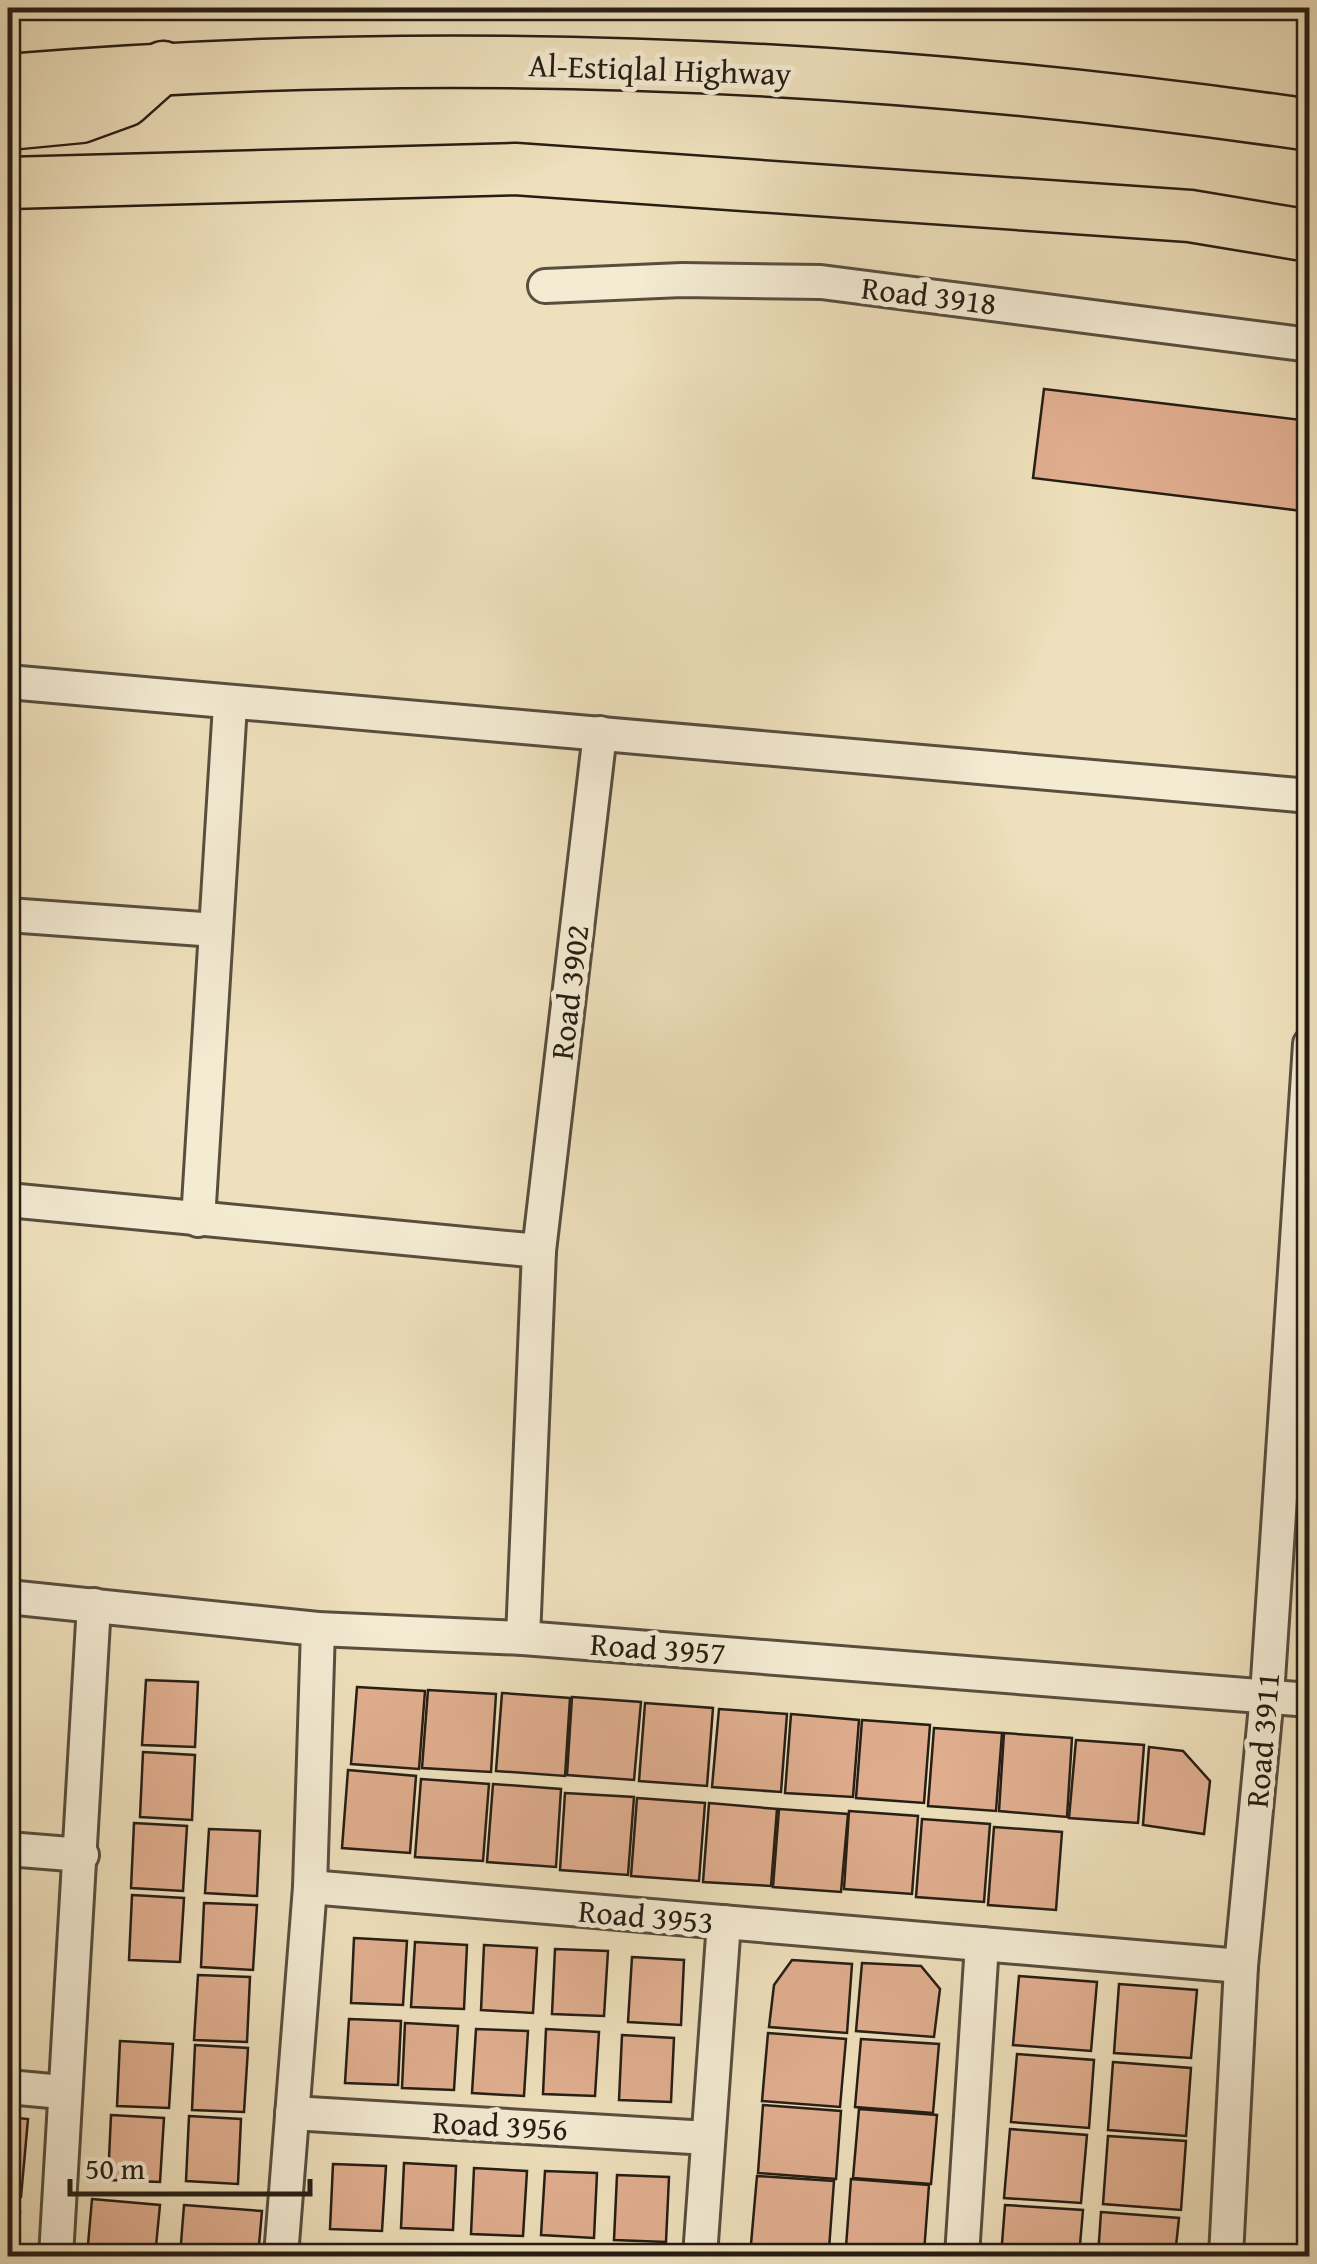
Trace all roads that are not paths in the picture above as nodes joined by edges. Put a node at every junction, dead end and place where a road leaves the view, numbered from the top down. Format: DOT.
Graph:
graph roads {
  1 [pos="163,67"];
  2 [pos="8,80"];
  3 [pos="8,124"];
  4 [pos="1310,126"];
  5 [pos="8,183"];
  6 [pos="1310,236"];
  7 [pos="545,286"];
  8 [pos="1310,345"];
  9 [pos="8,682"];
  10 [pos="230,705"];
  11 [pos="600,733"];
  12 [pos="1310,796"];
  13 [pos="8,914"];
  14 [pos="216,930"];
  15 [pos="1310,1044"];
  16 [pos="8,1200"];
  17 [pos="198,1220"];
  18 [pos="539,1251"];
  19 [pos="1295,1444"];
  20 [pos="8,1598"];
  21 [pos="94,1605"];
  22 [pos="318,1629"];
  23 [pos="523,1638"];
  24 [pos="1267,1695"];
  25 [pos="1310,1700"];
  26 [pos="8,1850"];
  27 [pos="82,1855"];
  28 [pos="310,1887"];
  29 [pos="724,1922"];
  30 [pos="982,1944"];
  31 [pos="1241,1966"];
  32 [pos="8,2086"];
  33 [pos="62,2092"];
  34 [pos="292,2113"];
  35 [pos="708,2138"];
  36 [pos="56,2256"];
  37 [pos="281,2256"];
  38 [pos="700,2256"];
  39 [pos="962,2256"];
  40 [pos="1226,2256"];
  1 -- 2 [label="main road, Al-Estiqlal Highway"];
  1 -- 3 [label="main road"];
  1 -- 4 [label="main road, Al-Estiqlal Highway"];
  5 -- 6 [label="main road"];
  7 -- 8 [label="street, Road 3918"];
  9 -- 10 [label="street"];
  10 -- 11 [label="street"];
  10 -- 14 [label="street"];
  11 -- 12 [label="street"];
  11 -- 18 [label="street, Road 3902"];
  13 -- 14 [label="street"];
  14 -- 17 [label="street"];
  15 -- 19 [label="street, Road 3911"];
  16 -- 17 [label="street"];
  17 -- 18 [label="street"];
  18 -- 23 [label="street, Road 3902"];
  19 -- 24 [label="street, Road 3911"];
  20 -- 21 [label="street, Road 3957"];
  21 -- 22 [label="street, Road 3957"];
  21 -- 27 [label="street"];
  22 -- 23 [label="street, Road 3957"];
  22 -- 28 [label="street"];
  23 -- 24 [label="street, Road 3957"];
  24 -- 25 [label="street, Road 3957"];
  24 -- 31 [label="street, Road 3911"];
  26 -- 27 [label="street"];
  27 -- 33 [label="street"];
  28 -- 29 [label="street, Road 3953"];
  28 -- 34 [label="street"];
  29 -- 30 [label="street, Road 3953"];
  29 -- 35 [label="street"];
  30 -- 31 [label="street, Road 3953"];
  30 -- 39 [label="street"];
  31 -- 40 [label="street, Road 3911"];
  32 -- 33 [label="street"];
  33 -- 36 [label="street"];
  34 -- 35 [label="street, Road 3956"];
  34 -- 37 [label="street"];
  35 -- 38 [label="street"];
}
